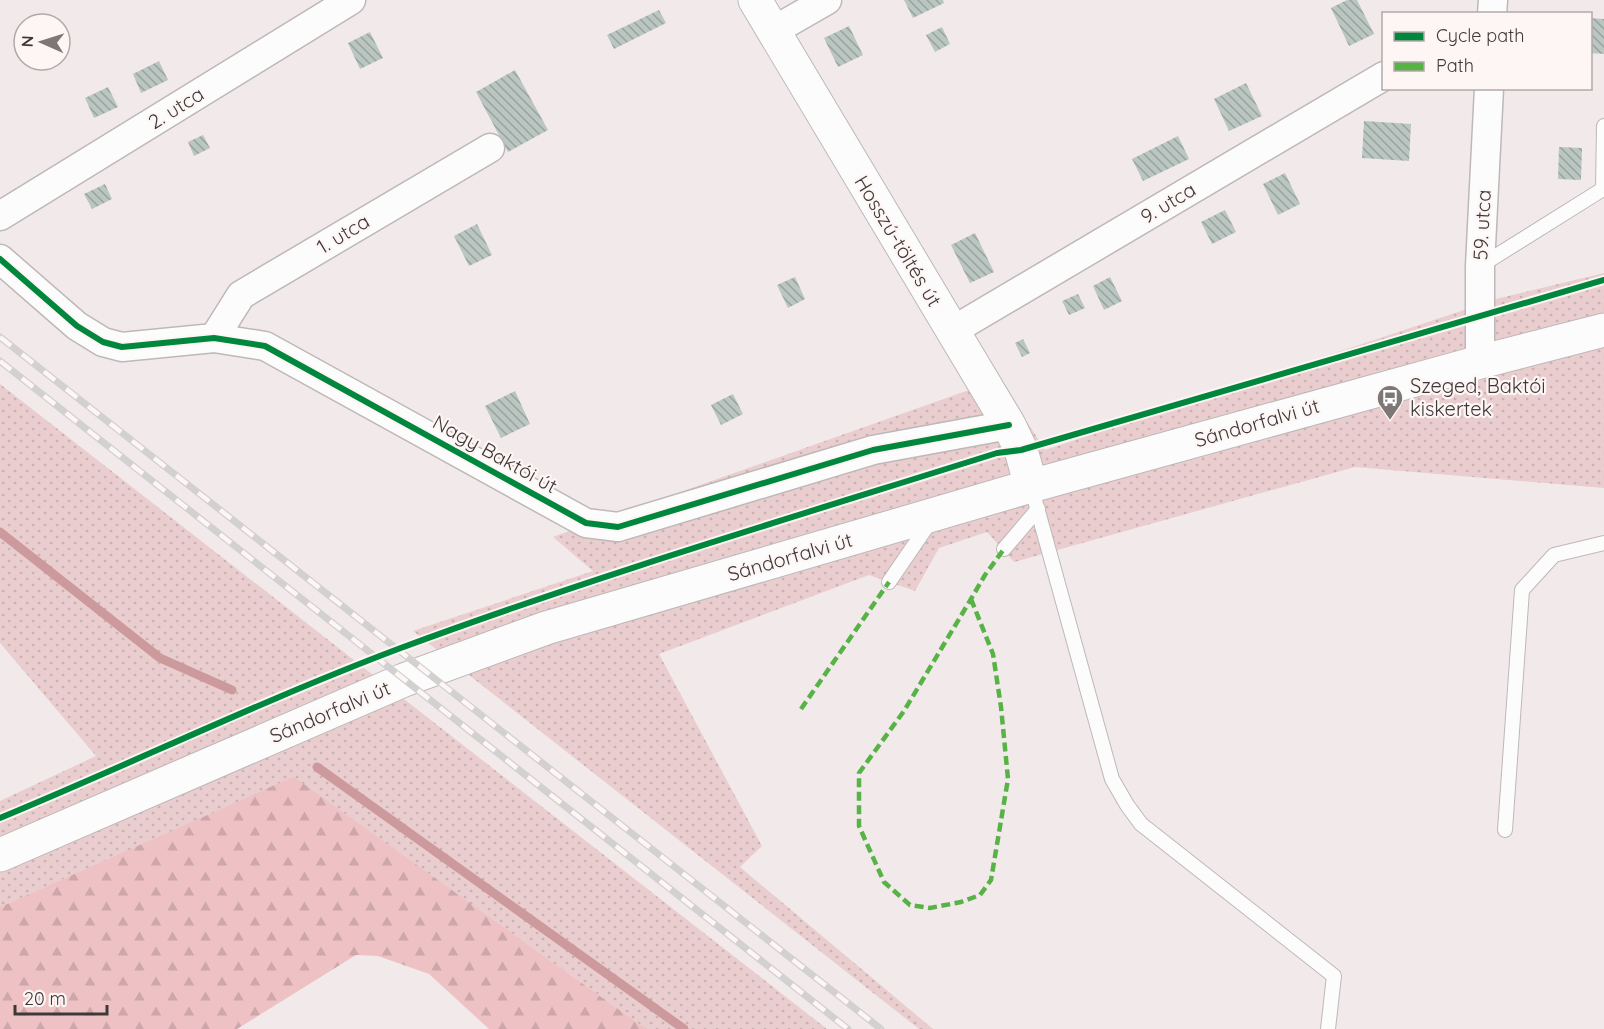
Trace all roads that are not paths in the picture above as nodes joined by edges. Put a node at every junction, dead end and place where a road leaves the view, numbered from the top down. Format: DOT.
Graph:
graph roads {
  1 [pos="351,0"];
  2 [pos="755,0"];
  3 [pos="827,0"];
  4 [pos="773,32"];
  5 [pos="1382,77"];
  6 [pos="1489,90"];
  7 [pos="1604,126"];
  8 [pos="490,148"];
  9 [pos="0,216"];
  10 [pos="0,259"];
  11 [pos="1480,266"];
  12 [pos="1604,330"];
  13 [pos="952,331"];
  14 [pos="214,338"];
  15 [pos="1480,362"];
  16 [pos="1009,426"];
  17 [pos="1034,498"];
  18 [pos="935,515"];
  19 [pos="1604,543"];
  20 [pos="1004,549"];
  21 [pos="889,582"];
  22 [pos="1505,830"];
  23 [pos="0,855"];
  24 [pos="1328,1029"];
  1 -- 9 [label="street, 2. utca"];
  2 -- 4 [label="main road, Hosszú-töltés út"];
  3 -- 4 [label="street"];
  4 -- 13 [label="main road, Hosszú-töltés út"];
  5 -- 13 [label="street, 9. utca"];
  6 -- 11 [label="street, 59. utca"];
  7 -- 11 [label="lane"];
  8 -- 14 [label="street, 1. utca"];
  10 -- 14 [label="street, Nagy Baktói út"];
  11 -- 15 [label="street, 59. utca"];
  12 -- 15 [label="main road, Sándorfalvi út"];
  13 -- 16 [label="main road, Hosszú-töltés út"];
  14 -- 16 [label="street, Nagy Baktói út"];
  15 -- 17 [label="main road, Sándorfalvi út"];
  16 -- 17 [label="main road, Hosszú-töltés út"];
  17 -- 18 [label="main road, Sándorfalvi út"];
  17 -- 20 [label="lane"];
  17 -- 24 [label="lane"];
  18 -- 21 [label="lane"];
  18 -- 23 [label="main road, Sándorfalvi út"];
  19 -- 22 [label="lane"];
}
